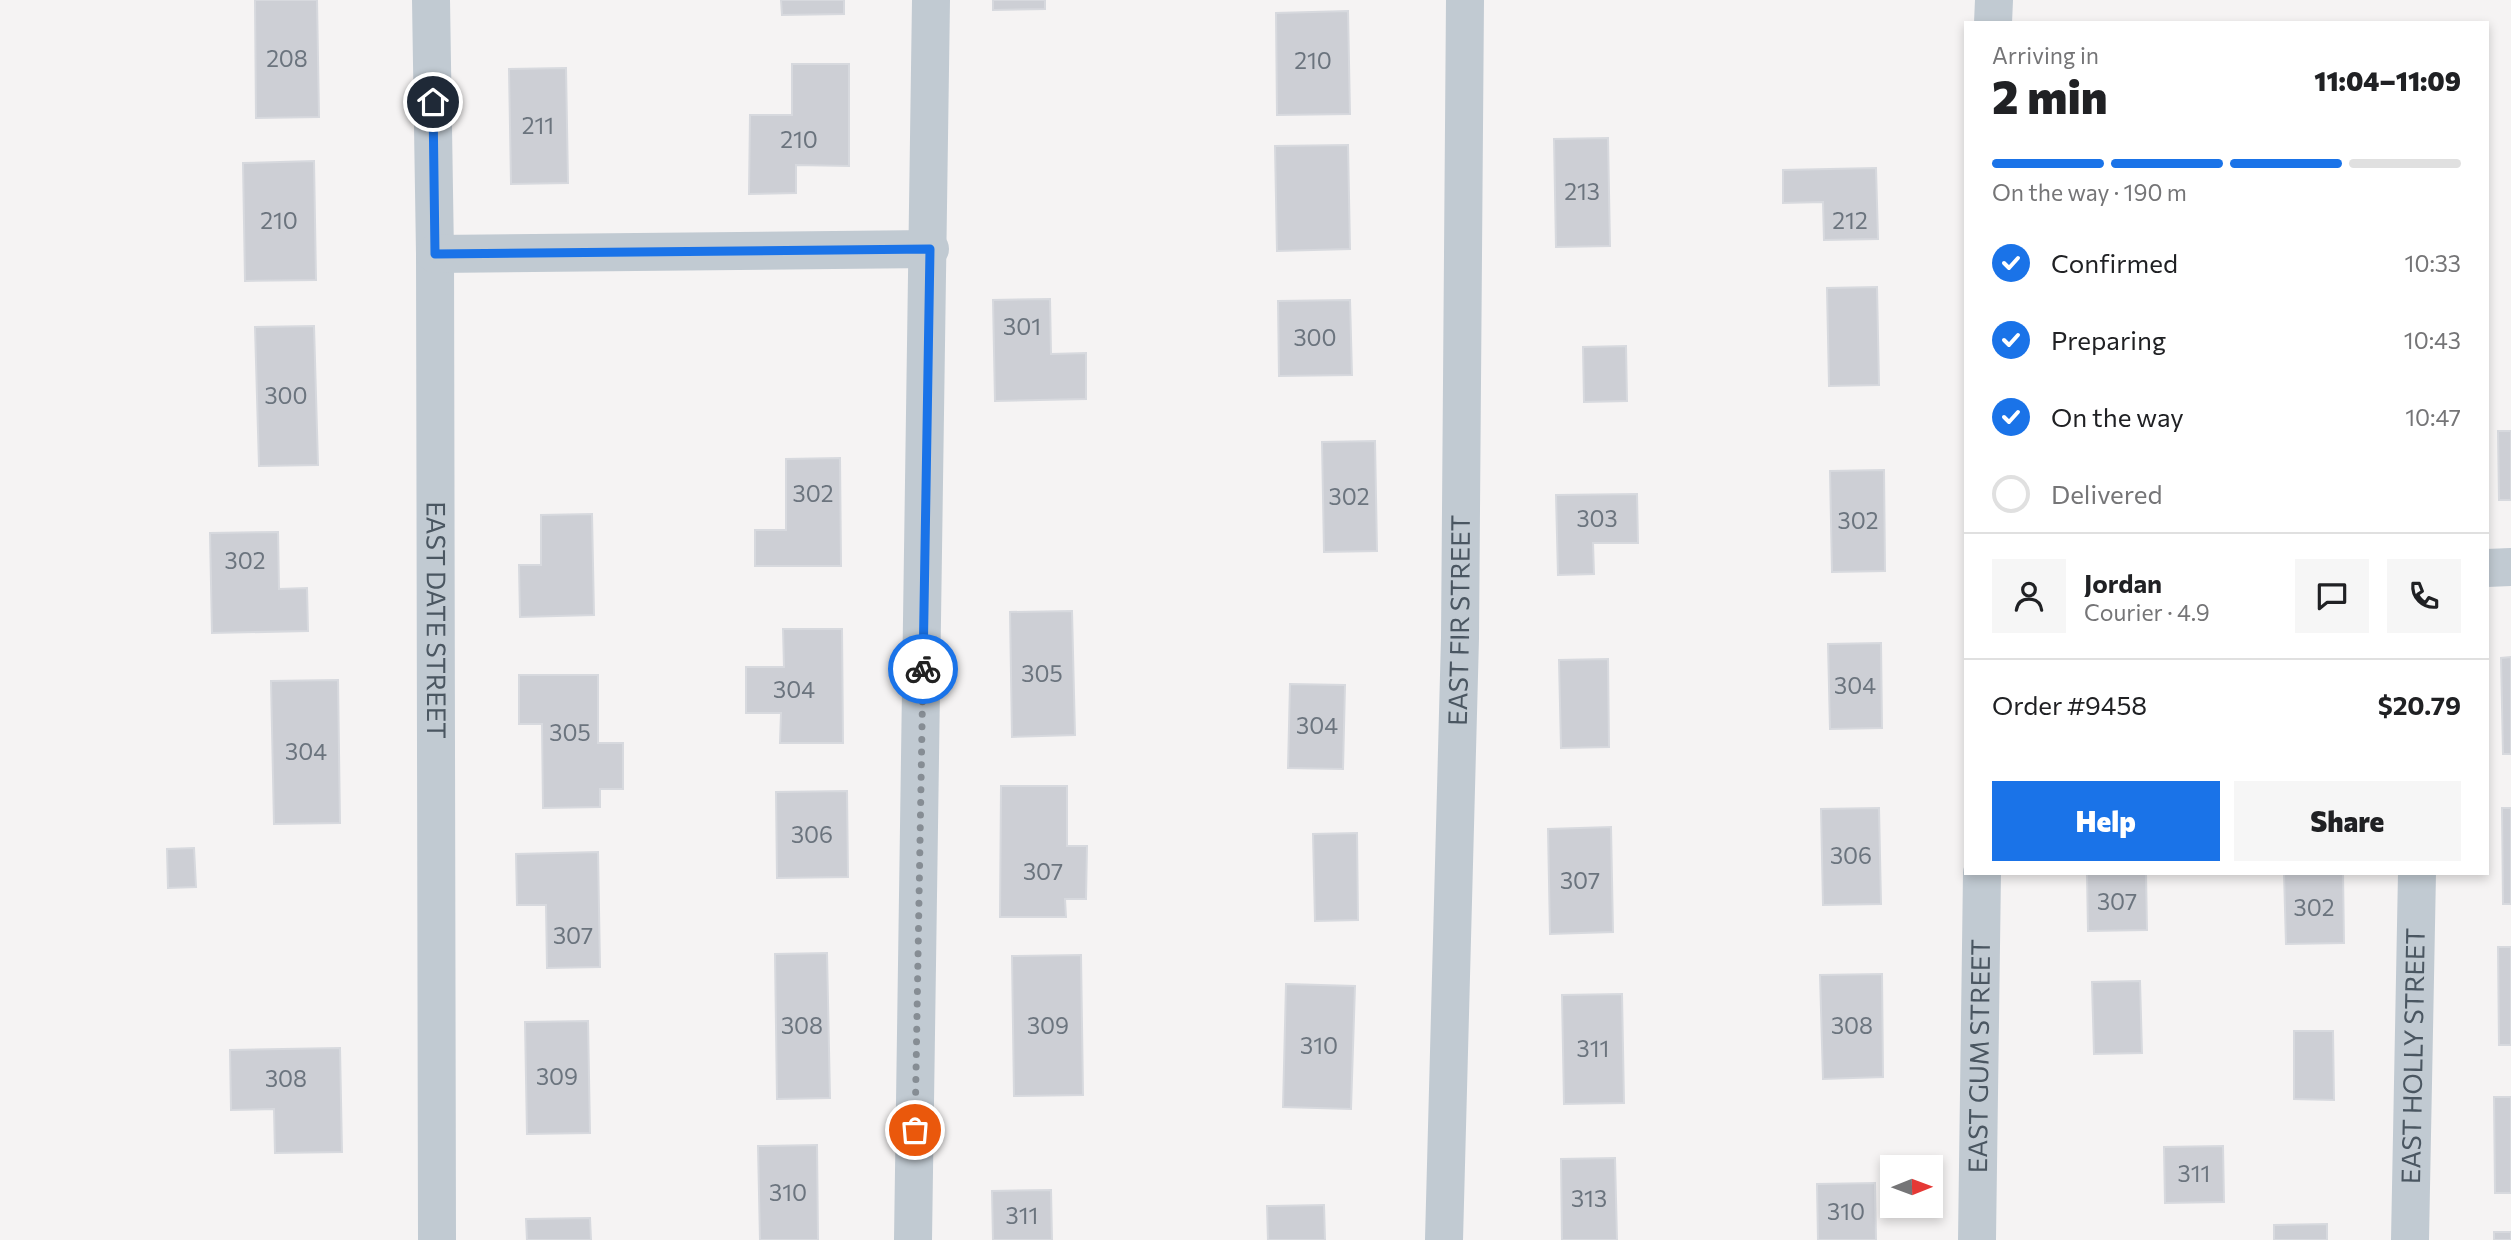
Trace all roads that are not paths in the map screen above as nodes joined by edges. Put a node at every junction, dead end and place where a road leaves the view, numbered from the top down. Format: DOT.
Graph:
graph roads {
  1 [pos="431,0"];
  2 [pos="931,0"];
  3 [pos="1465,0"];
  4 [pos="1994,0"];
  5 [pos="1993,21"];
  6 [pos="930,249"];
  7 [pos="435,254"];
  8 [pos="2489,568"];
  9 [pos="2511,568"];
  10 [pos="1982,875"];
  11 [pos="2417,875"];
  12 [pos="437,1240"];
  13 [pos="913,1240"];
  14 [pos="1444,1240"];
  15 [pos="1977,1240"];
  16 [pos="2410,1240"];
  1 -- 7 [label="street, EAST DATE STREET"];
  2 -- 6 [label="street"];
  3 -- 14 [label="street, EAST FIR STREET"];
  4 -- 5 [label="street"];
  6 -- 7 [label="street"];
  6 -- 13 [label="street"];
  7 -- 12 [label="street, EAST DATE STREET"];
  8 -- 9 [label="street"];
  10 -- 15 [label="street, EAST GUM STREET"];
  11 -- 16 [label="street, EAST HOLLY STREET"];
}
